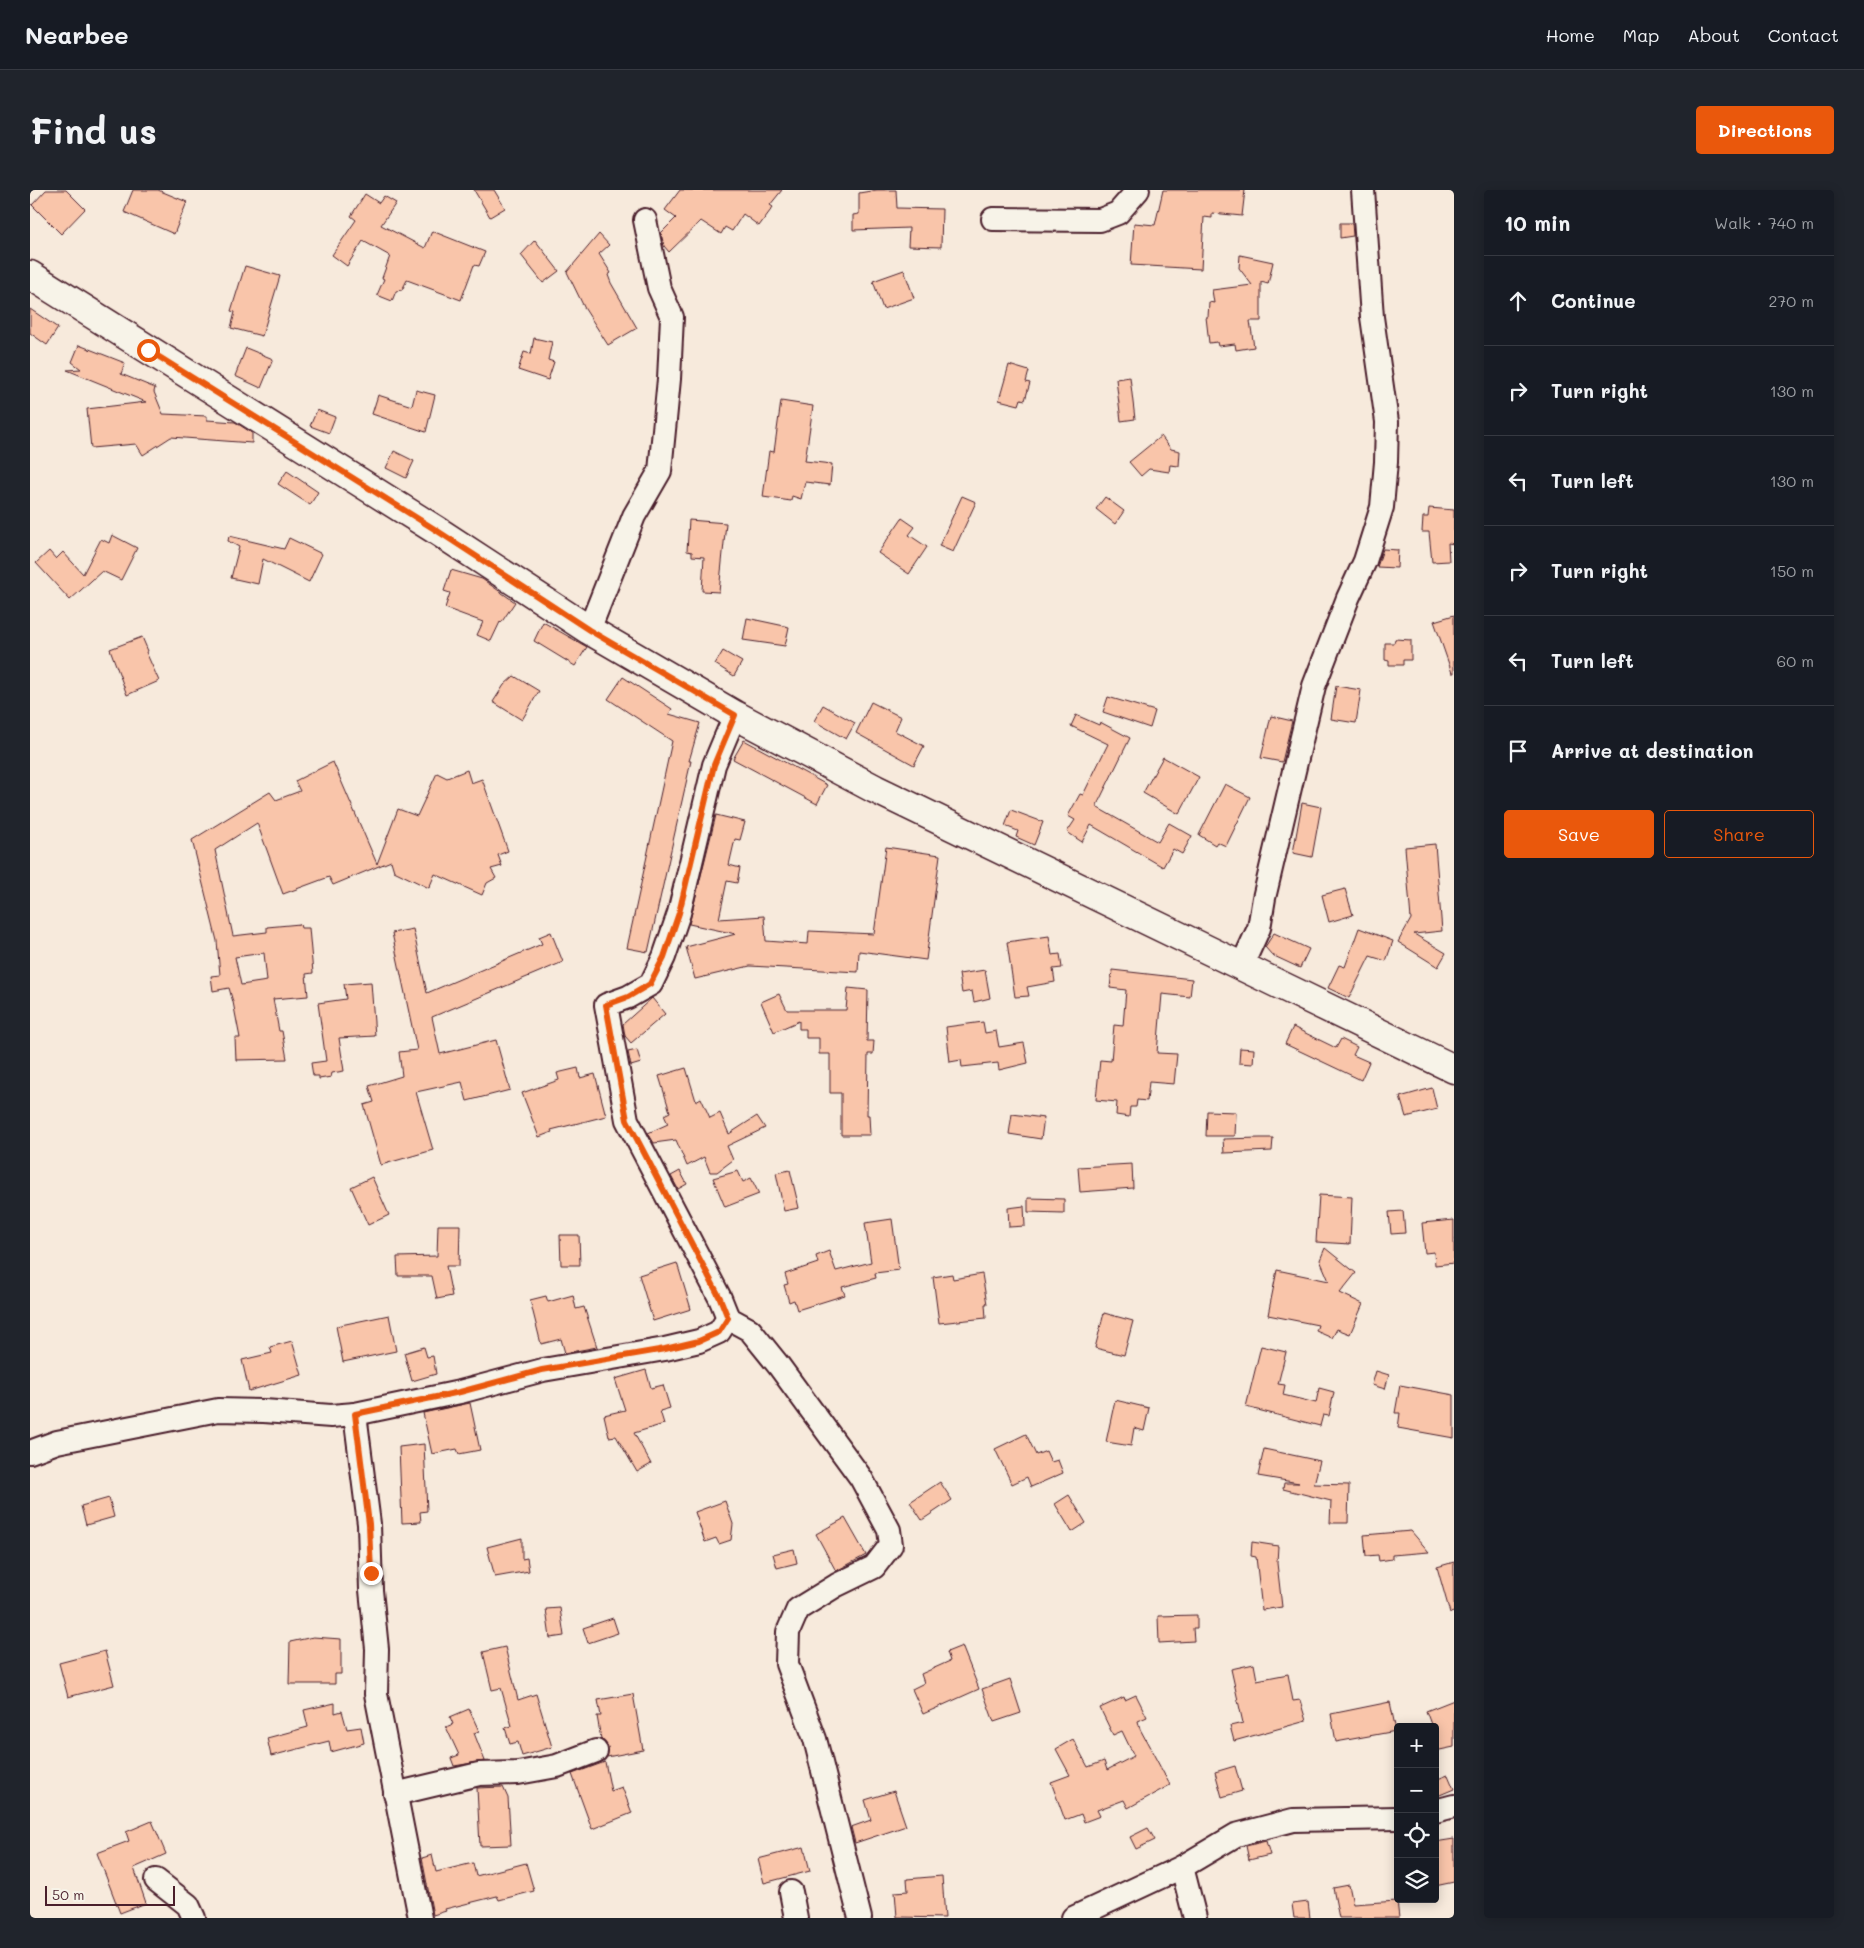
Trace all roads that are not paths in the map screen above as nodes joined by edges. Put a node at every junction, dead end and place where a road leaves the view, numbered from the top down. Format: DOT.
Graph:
graph roads {
  1 [pos="1138,190"];
  2 [pos="1363,190"];
  3 [pos="993,219"];
  4 [pos="645,220"];
  5 [pos="30,275"];
  6 [pos="589,630"];
  7 [pos="735,715"];
  8 [pos="1242,965"];
  9 [pos="1454,1069"];
  10 [pos="728,1318"];
  11 [pos="355,1414"];
  12 [pos="30,1452"];
  13 [pos="596,1751"];
  14 [pos="395,1794"];
  15 [pos="1454,1806"];
  16 [pos="1439,1809"];
  17 [pos="1394,1818"];
  18 [pos="1182,1867"];
  19 [pos="156,1880"];
  20 [pos="791,1892"];
  21 [pos="194,1918"];
  22 [pos="420,1918"];
  23 [pos="796,1918"];
  24 [pos="860,1918"];
  25 [pos="1073,1918"];
  26 [pos="1195,1918"];
  1 -- 3 [label="street"];
  2 -- 8 [label="street"];
  4 -- 6 [label="street"];
  5 -- 6 [label="main road"];
  6 -- 7 [label="main road"];
  7 -- 8 [label="main road"];
  7 -- 10 [label="street"];
  8 -- 9 [label="main road"];
  10 -- 11 [label="street"];
  10 -- 24 [label="street"];
  11 -- 12 [label="street"];
  11 -- 14 [label="street"];
  13 -- 14 [label="street"];
  14 -- 22 [label="street"];
  15 -- 16 [label="street"];
  17 -- 18 [label="street"];
  18 -- 25 [label="street"];
  18 -- 26 [label="street"];
  19 -- 21 [label="street"];
  20 -- 23 [label="street"];
}
